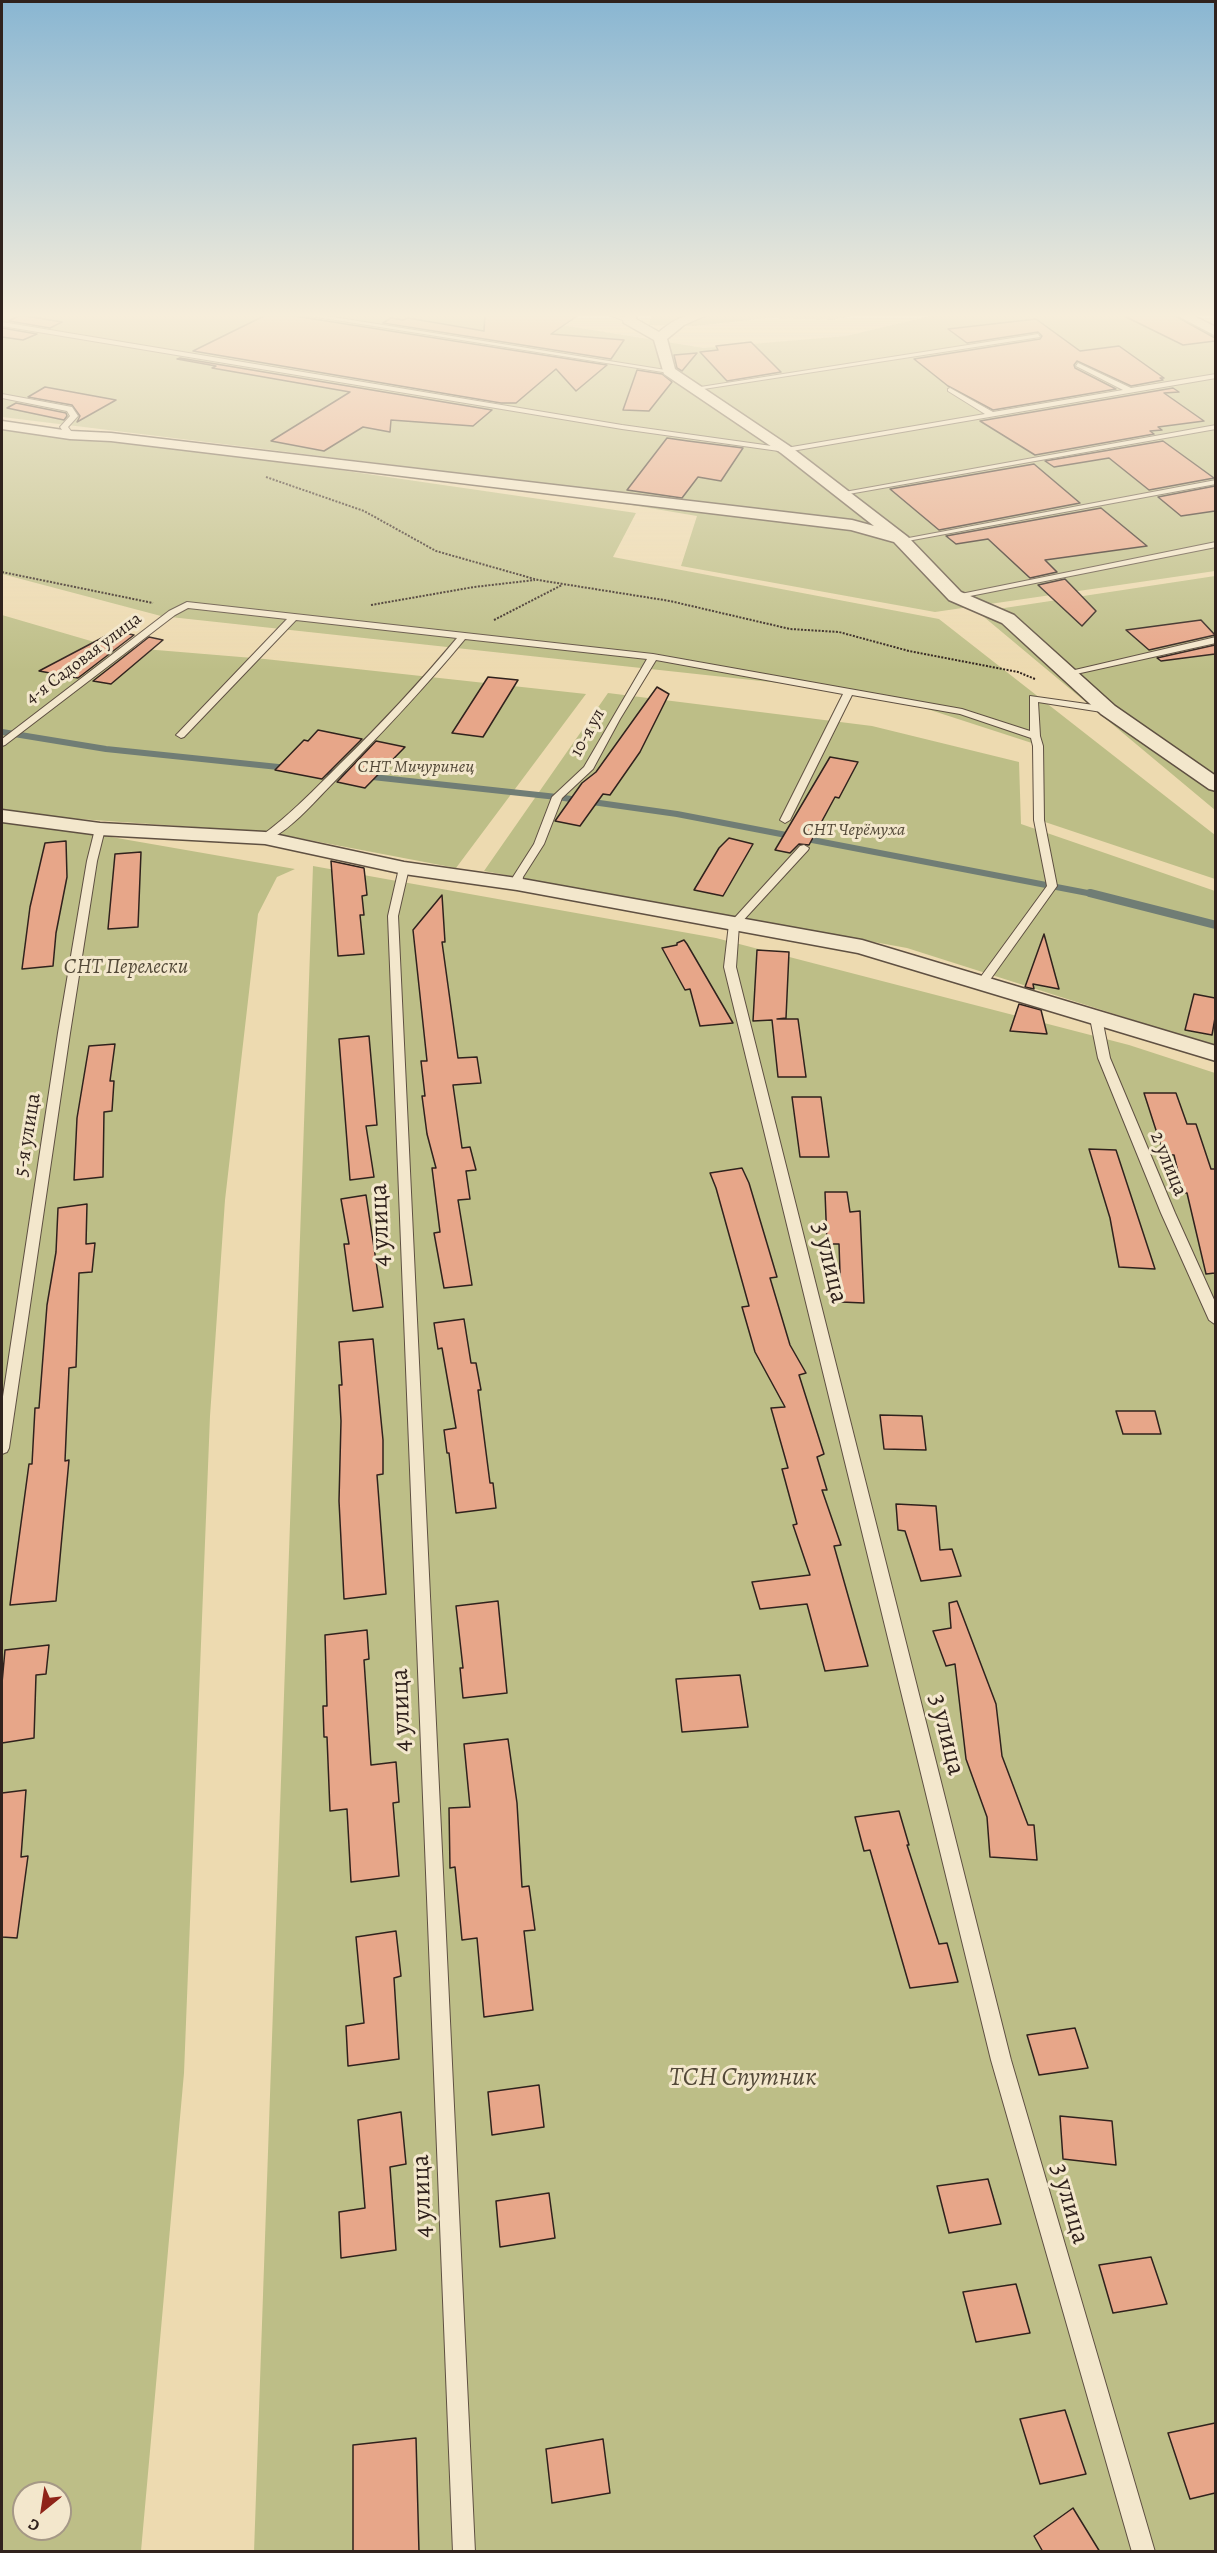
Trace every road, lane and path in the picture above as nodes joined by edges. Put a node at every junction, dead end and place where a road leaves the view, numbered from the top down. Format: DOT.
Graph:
graph roads {
  1 [pos="57,433"];
  2 [pos="666,433"];
  3 [pos="762,433"];
  4 [pos="885,433"];
  5 [pos="1180,433"];
  6 [pos="70,435"];
  7 [pos="786,450"];
  8 [pos="261,475"];
  9 [pos="1215,482"];
  10 [pos="843,493"];
  11 [pos="900,539"];
  12 [pos="1215,544"];
  13 [pos="564,585"];
  14 [pos="956,596"];
  15 [pos="294,618"];
  16 [pos="462,637"];
  17 [pos="1215,640"];
  18 [pos="653,657"];
  19 [pos="1067,673"];
  20 [pos="1038,680"];
  21 [pos="848,693"];
  22 [pos="1107,710"];
  23 [pos="181,735"];
  24 [pos="1035,736"];
  25 [pos="2,743"];
  26 [pos="1215,785"];
  27 [pos="2,816"];
  28 [pos="785,820"];
  29 [pos="100,829"];
  30 [pos="265,838"];
  31 [pos="804,848"];
  32 [pos="404,868"];
  33 [pos="517,884"];
  34 [pos="734,924"];
  35 [pos="983,982"];
  36 [pos="1096,1018"];
  37 [pos="1215,1054"];
  38 [pos="1215,1320"];
  39 [pos="2,1448"];
  40 [pos="464,2552"];
  41 [pos="1144,2552"];
  1 -- 6 [label="street"];
  2 -- 7 [label="lane"];
  3 -- 7 [label="street"];
  4 -- 7 [label="lane"];
  5 -- 10 [label="lane"];
  6 -- 11 [label="street"];
  7 -- 10 [label="street"];
  8 -- 13 [label="path"];
  9 -- 11 [label="lane"];
  10 -- 11 [label="street"];
  11 -- 14 [label="street"];
  12 -- 14 [label="lane"];
  13 -- 16 [label="path"];
  13 -- 20 [label="path"];
  14 -- 19 [label="street"];
  15 -- 16 [label="lane"];
  15 -- 23 [label="lane"];
  15 -- 25 [label="lane, 4-я Садовая улица"];
  16 -- 18 [label="lane"];
  16 -- 30 [label="lane"];
  17 -- 19 [label="lane"];
  18 -- 21 [label="lane"];
  18 -- 33 [label="lane, 10-я ул"];
  19 -- 22 [label="street"];
  21 -- 24 [label="lane"];
  21 -- 28 [label="lane"];
  22 -- 24 [label="lane"];
  22 -- 26 [label="street"];
  24 -- 35 [label="lane"];
  27 -- 29 [label="street"];
  29 -- 30 [label="street"];
  29 -- 39 [label="lane, 5-я улица"];
  30 -- 32 [label="street"];
  31 -- 34 [label="lane"];
  32 -- 33 [label="street"];
  32 -- 40 [label="lane, 4 улица"];
  33 -- 34 [label="street"];
  34 -- 35 [label="street"];
  34 -- 41 [label="lane, 3 улица"];
  35 -- 36 [label="street"];
  36 -- 37 [label="street"];
  36 -- 38 [label="lane, 2 улица"];
}
